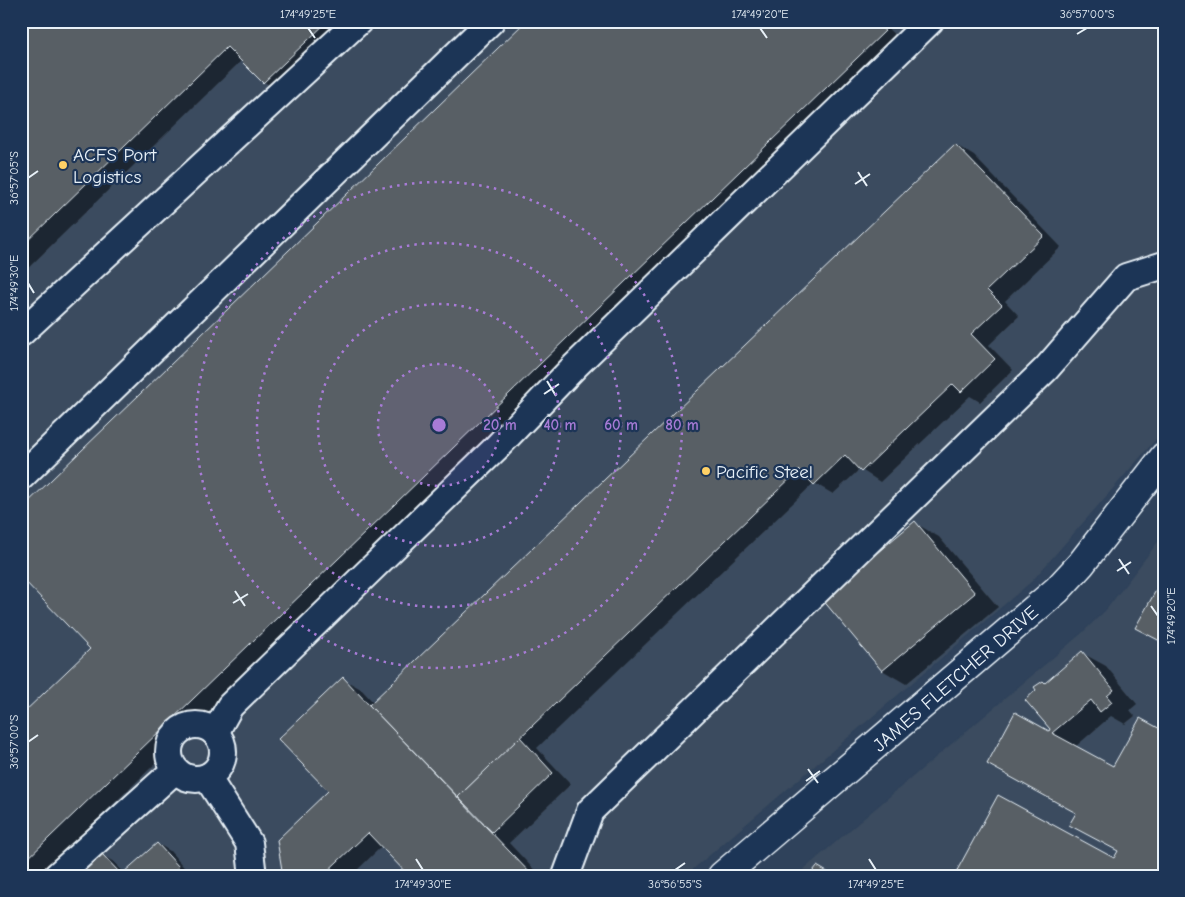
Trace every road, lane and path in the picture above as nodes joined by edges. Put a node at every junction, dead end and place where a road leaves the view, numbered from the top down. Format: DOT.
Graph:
graph roads {
  1 [pos="359,21"];
  2 [pos="491,21"];
  3 [pos="930,21"];
  4 [pos="1164,264"];
  5 [pos="21,333"];
  6 [pos="1164,457"];
  7 [pos="21,477"];
  8 [pos="216,733"];
  9 [pos="174,770"];
  10 [pos="207,778"];
  11 [pos="57,876"];
  12 [pos="253,876"];
  13 [pos="566,876"];
  14 [pos="722,876"];
  1 -- 5 [label="lane"];
  2 -- 7 [label="lane"];
  3 -- 8 [label="lane"];
  4 -- 13 [label="lane"];
  6 -- 14 [label="main road, JAMES FLETCHER DRIVE"];
  8 -- 9 [label="lane"];
  8 -- 10 [label="lane"];
  9 -- 10 [label="lane"];
  9 -- 11 [label="lane"];
  10 -- 12 [label="lane"];
}
